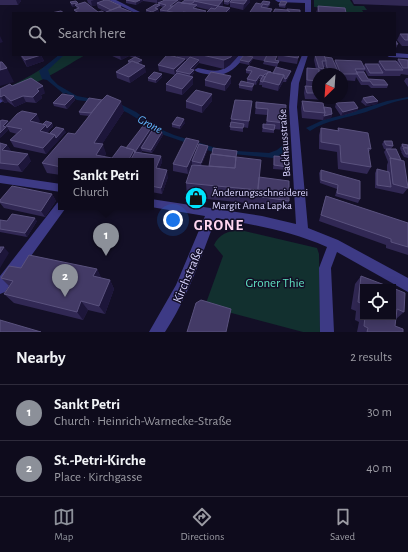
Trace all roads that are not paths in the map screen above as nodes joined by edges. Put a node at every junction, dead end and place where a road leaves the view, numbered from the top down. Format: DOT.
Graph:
graph roads {
  1 [pos="112,0"];
  2 [pos="278,0"];
  3 [pos="308,1"];
  4 [pos="137,12"];
  5 [pos="308,12"];
  6 [pos="396,55"];
  7 [pos="241,56"];
  8 [pos="305,56"];
  9 [pos="408,56"];
  10 [pos="198,70"];
  11 [pos="0,179"];
  12 [pos="58,188"];
  13 [pos="154,204"];
  14 [pos="58,210"];
  15 [pos="212,214"];
  16 [pos="302,231"];
  17 [pos="334,244"];
  18 [pos="408,285"];
  19 [pos="0,287"];
  20 [pos="156,332"];
  21 [pos="327,332"];
  1 -- 4 [label="street"];
  2 -- 3 [label="street"];
  3 -- 5 [label="street"];
  6 -- 9 [label="street"];
  7 -- 10 [label="street"];
  8 -- 16 [label="street, Backhausstraße"];
  11 -- 12 [label="street"];
  13 -- 15 [label="street"];
  14 -- 19 [label="street"];
  15 -- 16 [label="street"];
  15 -- 20 [label="street, Kirchstraße"];
  16 -- 17 [label="street"];
  17 -- 18 [label="street"];
  17 -- 21 [label="street"];
}
